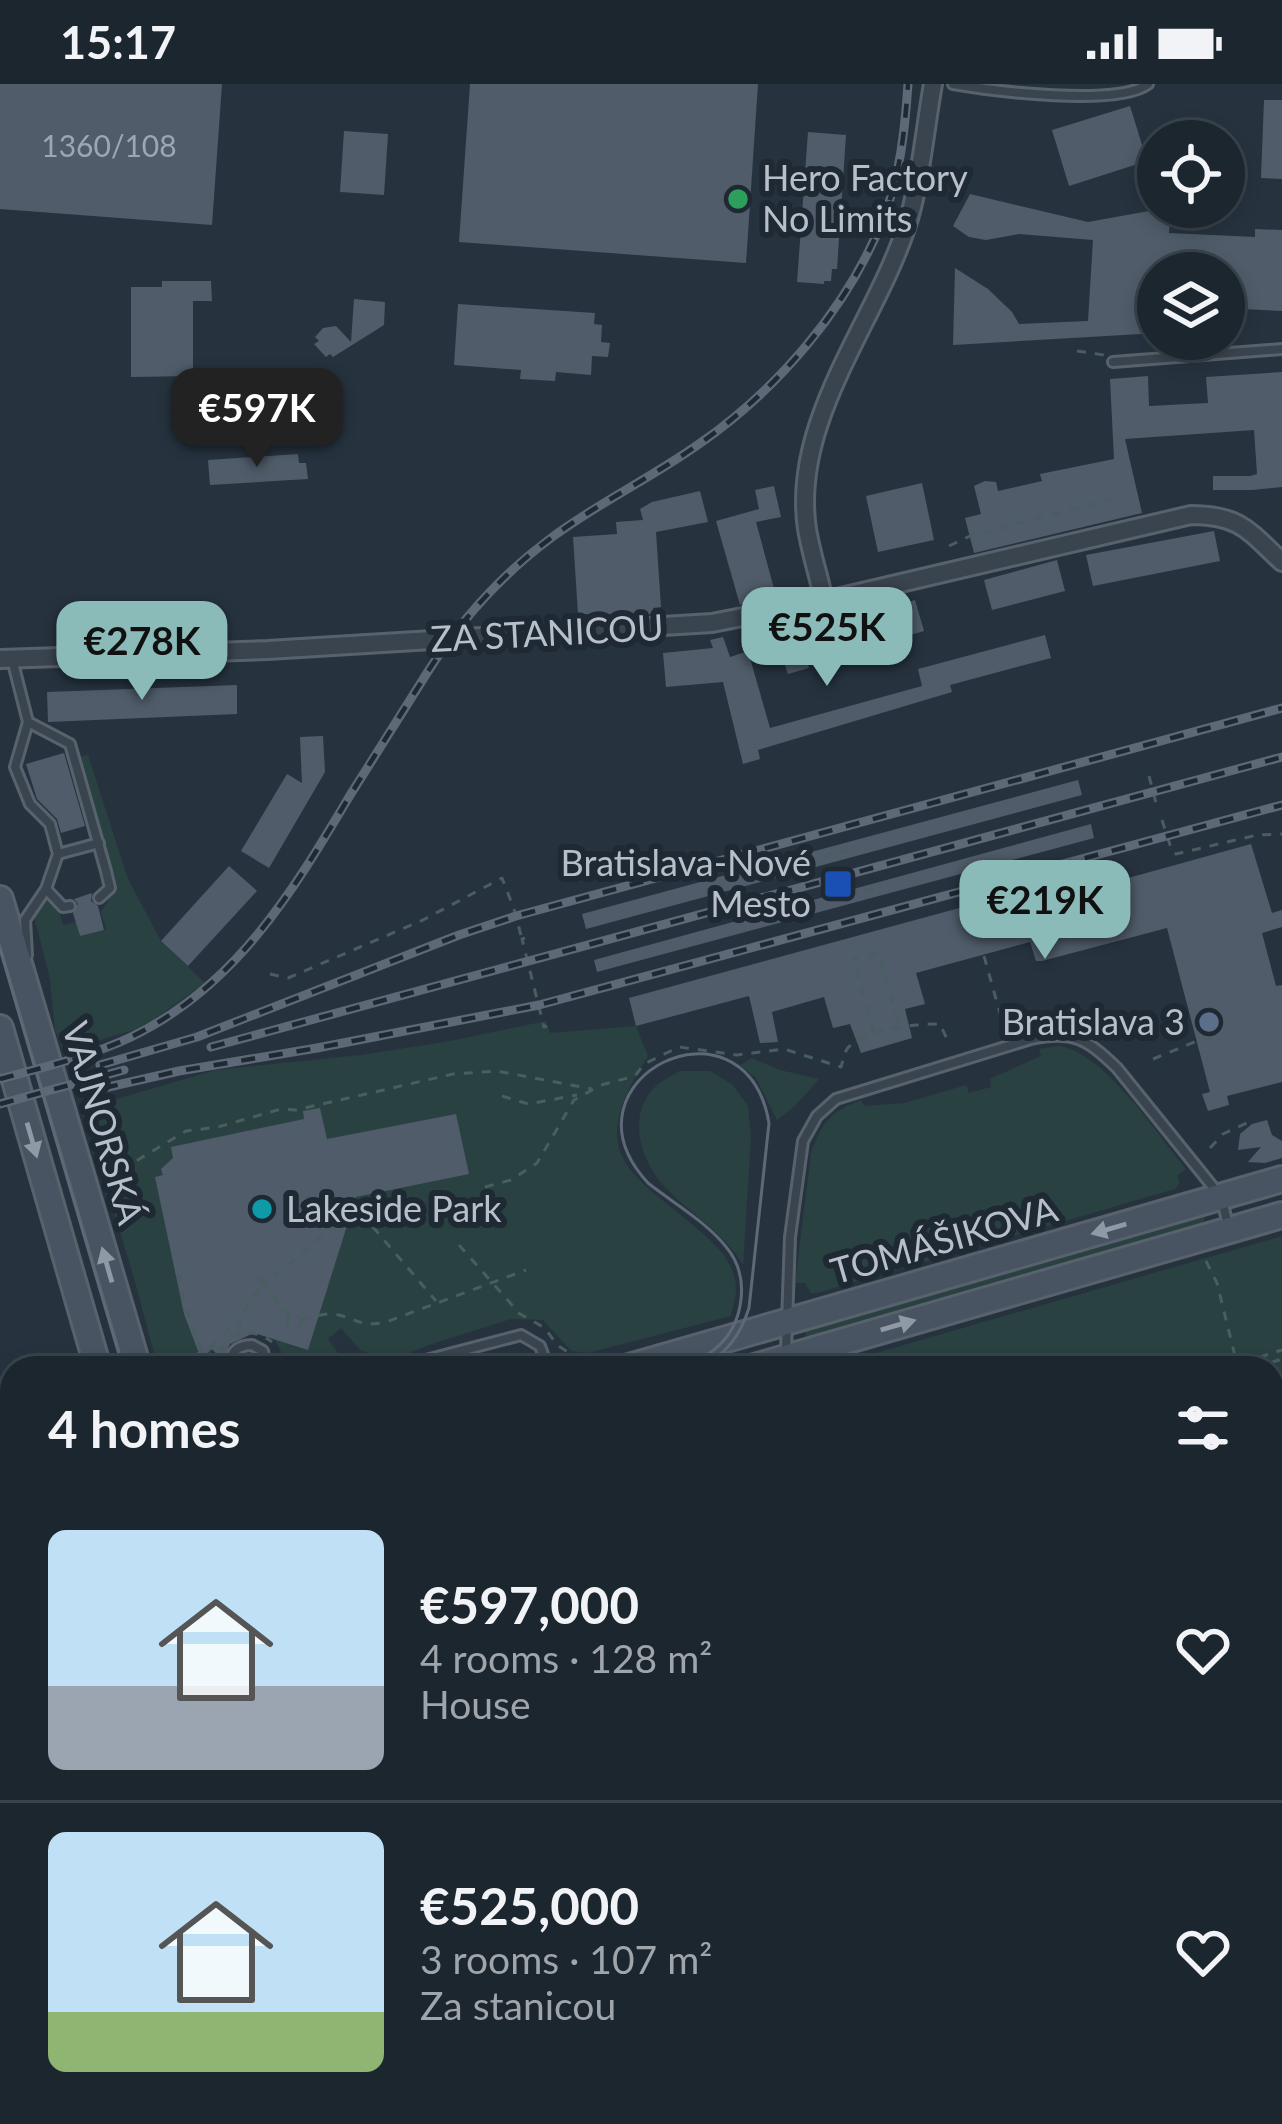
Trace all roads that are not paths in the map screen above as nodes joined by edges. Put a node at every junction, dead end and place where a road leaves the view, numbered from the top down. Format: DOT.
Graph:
graph roads {
  1 [pos="933,84"];
  2 [pos="953,84"];
  3 [pos="1148,84"];
  4 [pos="1282,350"];
  5 [pos="1113,362"];
  6 [pos="1282,562"];
  7 [pos="824,601"];
  8 [pos="6,659"];
  9 [pos="28,722"];
  10 [pos="98,843"];
  11 [pos="58,854"];
  12 [pos="46,889"];
  13 [pos="99,898"];
  14 [pos="0,899"];
  15 [pos="70,906"];
  16 [pos="29,998"];
  17 [pos="0,1028"];
  18 [pos="1282,1179"];
  19 [pos="1221,1197"];
  20 [pos="1282,1215"];
  21 [pos="1229,1231"];
  22 [pos="787,1323"];
  23 [pos="95,1356"];
  24 [pos="134,1356"];
  25 [pos="233,1356"];
  26 [pos="264,1356"];
  27 [pos="441,1356"];
  28 [pos="544,1356"];
  29 [pos="669,1356"];
  30 [pos="785,1356"];
  31 [pos="792,1356"];
  1 -- 7 [label="street"];
  2 -- 3 [label="lane"];
  4 -- 5 [label="lane"];
  6 -- 7 [label="street, ZA STANICOU"];
  7 -- 8 [label="street, ZA STANICOU"];
  8 -- 9 [label="lane"];
  9 -- 10 [label="lane"];
  9 -- 11 [label="lane"];
  10 -- 11 [label="lane"];
  10 -- 13 [label="lane"];
  11 -- 12 [label="lane"];
  12 -- 15 [label="lane"];
  12 -- 16 [label="lane"];
  14 -- 16 [label="main road, VAJNORSKÁ"];
  24 -- 16 [label="main road, VAJNORSKÁ, one-way"];
  17 -- 23 [label="main road, VAJNORSKÁ, one-way"];
  18 -- 19 [label="main road, TOMÁŠIKOVA"];
  19 -- 21 [label="lane"];
  19 -- 22 [label="main road, TOMÁŠIKOVA, one-way"];
  19 -- 22 [label="lane"];
  20 -- 21 [label="main road, TOMÁŠIKOVA"];
  31 -- 21 [label="main road, TOMÁŠIKOVA, one-way"];
  22 -- 29 [label="main road, TOMÁŠIKOVA"];
  22 -- 30 [label="lane"];
  25 -- 26 [label="lane"];
  27 -- 28 [label="lane"];
}
